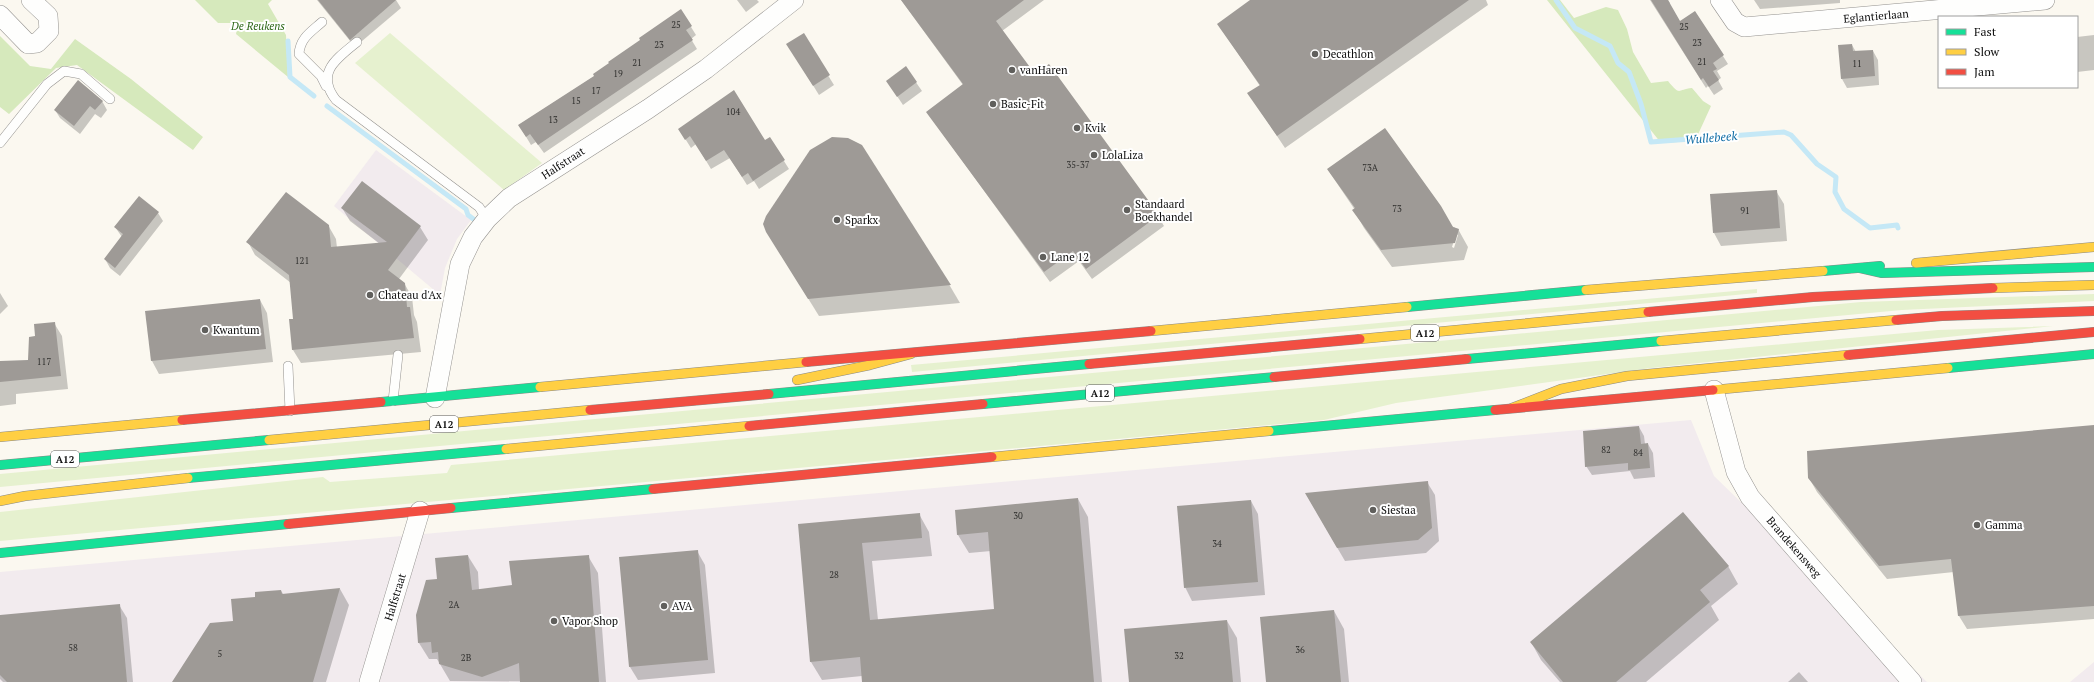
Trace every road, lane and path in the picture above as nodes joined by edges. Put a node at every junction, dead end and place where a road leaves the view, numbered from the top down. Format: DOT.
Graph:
graph roads {
  1 [pos="32,0"];
  2 [pos="794,0"];
  3 [pos="1720,0"];
  4 [pos="2045,0"];
  5 [pos="1969,4"];
  6 [pos="0,15"];
  7 [pos="322,22"];
  8 [pos="357,42"];
  9 [pos="329,90"];
  10 [pos="110,99"];
  11 [pos="0,143"];
  12 [pos="487,219"];
  13 [pos="2094,247"];
  14 [pos="2094,267"];
  15 [pos="1860,268"];
  16 [pos="2094,285"];
  17 [pos="2094,311"];
  18 [pos="2094,332"];
  19 [pos="911,354"];
  20 [pos="2094,354"];
  21 [pos="398,355"];
  22 [pos="288,366"];
  23 [pos="1714,390"];
  24 [pos="756,395"];
  25 [pos="435,398"];
  26 [pos="392,401"];
  27 [pos="1512,408"];
  28 [pos="290,410"];
  29 [pos="0,437"];
  30 [pos="0,465"];
  31 [pos="0,501"];
  32 [pos="420,511"];
  33 [pos="0,553"];
  34 [pos="369,682"];
  35 [pos="1912,682"];
  1 -- 6 [label="street"];
  2 -- 12 [label="street, Halfstraat"];
  3 -- 5 [label="street, Eglantierlaan"];
  4 -- 5 [label="street, Eglantierlaan"];
  7 -- 9 [label="lane"];
  8 -- 9 [label="lane"];
  9 -- 12 [label="lane"];
  10 -- 11 [label="lane"];
  12 -- 25 [label="street, Halfstraat"];
  13 -- 15 [label="main road"];
  14 -- 15 [label="main road"];
  15 -- 19 [label="main road"];
  16 -- 24 [label="main road, A12"];
  17 -- 31 [label="main road, A12"];
  18 -- 27 [label="main road"];
  19 -- 24 [label="main road"];
  19 -- 25 [label="main road"];
  20 -- 23 [label="main road"];
  21 -- 26 [label="lane"];
  22 -- 28 [label="lane"];
  23 -- 27 [label="main road"];
  23 -- 35 [label="street, Brandekensweg"];
  24 -- 30 [label="main road, A12"];
  25 -- 26 [label="main road"];
  26 -- 28 [label="main road"];
  27 -- 32 [label="main road"];
  28 -- 29 [label="main road"];
  32 -- 33 [label="main road"];
  32 -- 34 [label="street, Halfstraat"];
}
